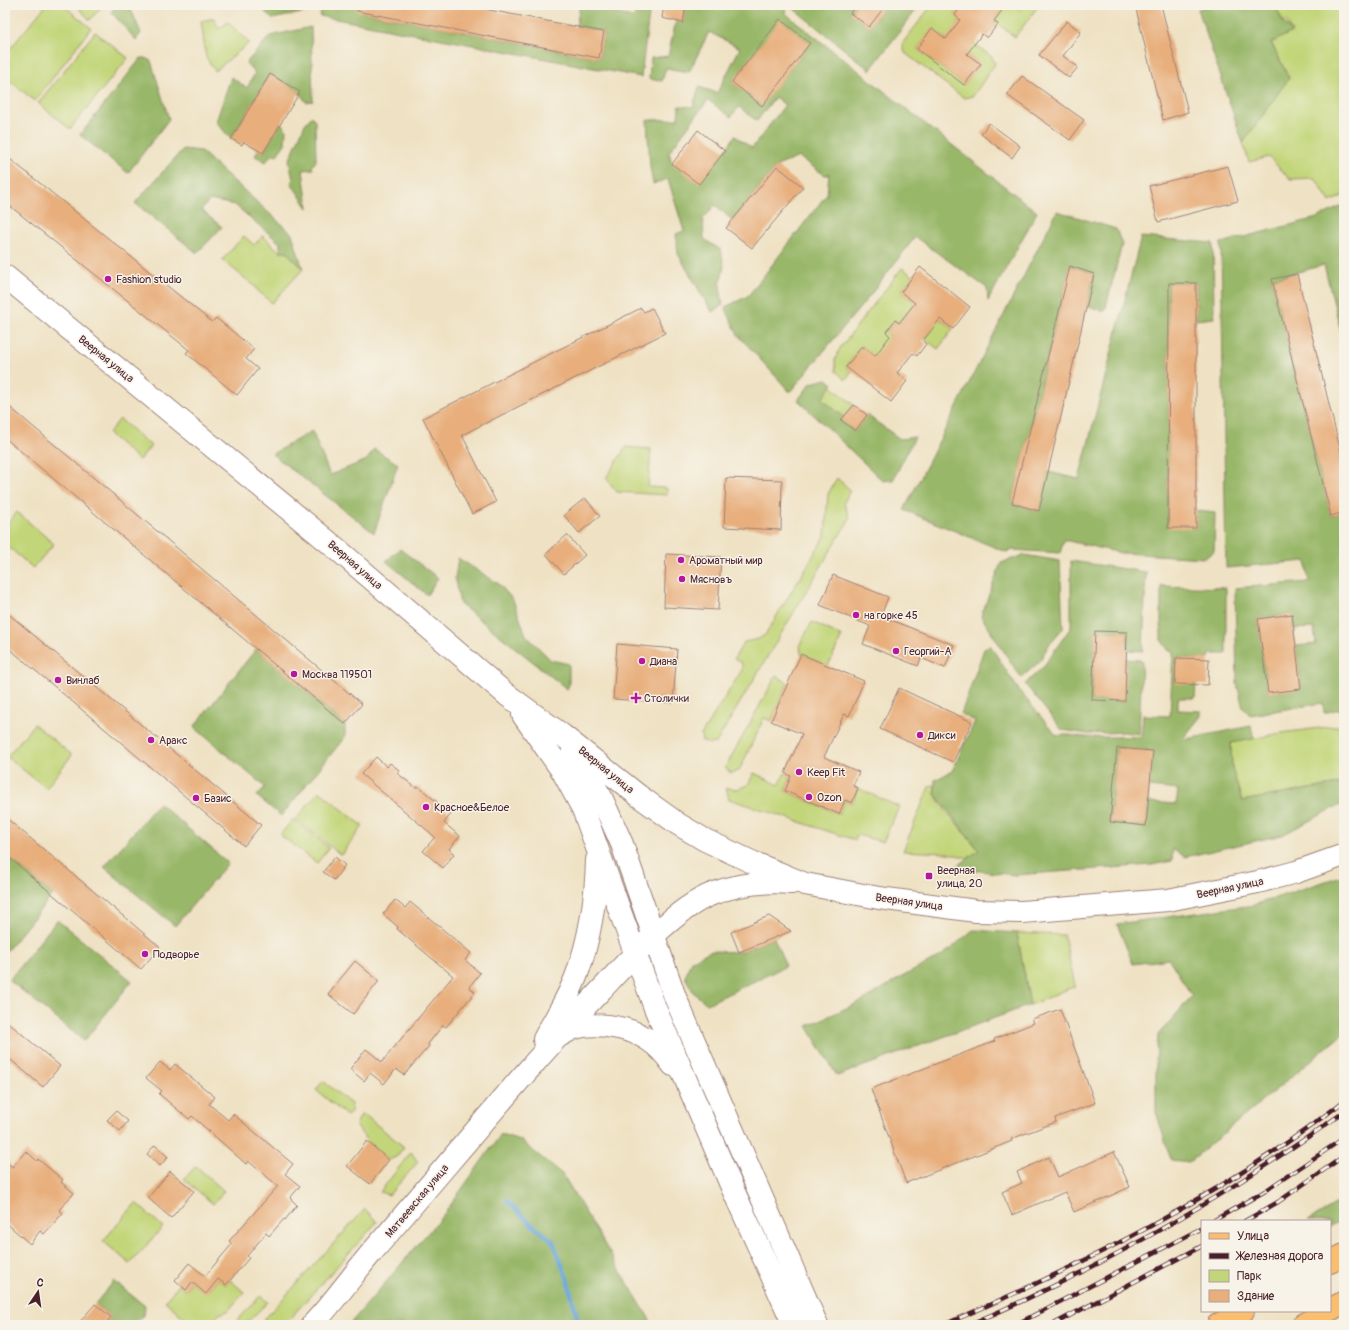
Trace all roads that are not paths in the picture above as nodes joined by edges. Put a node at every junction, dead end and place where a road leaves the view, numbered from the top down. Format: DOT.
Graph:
graph roads {
  1 [pos="5,276"];
  2 [pos="507,695"];
  3 [pos="562,735"];
  4 [pos="597,845"];
  5 [pos="1344,855"];
  6 [pos="805,884"];
  7 [pos="654,935"];
  8 [pos="635,954"];
  9 [pos="558,1037"];
  10 [pos="523,1077"];
  11 [pos="685,1079"];
  12 [pos="1344,1255"];
  13 [pos="1331,1262"];
  14 [pos="1344,1302"];
  15 [pos="1331,1309"];
  16 [pos="1241,1312"];
  17 [pos="1326,1312"];
  18 [pos="312,1325"];
  19 [pos="794,1325"];
  20 [pos="817,1325"];
  21 [pos="1218,1325"];
  22 [pos="1303,1325"];
  1 -- 2 [label="street, Веерная улица"];
  2 -- 3 [label="street, Веерная улица"];
  2 -- 4 [label="street"];
  3 -- 6 [label="street, Веерная улица"];
  3 -- 7 [label="street"];
  4 -- 8 [label="street"];
  4 -- 10 [label="street"];
  5 -- 6 [label="street, Веерная улица"];
  6 -- 7 [label="street"];
  7 -- 8 [label="street"];
  7 -- 20 [label="street"];
  8 -- 9 [label="street"];
  8 -- 11 [label="street"];
  9 -- 10 [label="street"];
  9 -- 11 [label="street"];
  10 -- 18 [label="street, Матвеевская улица"];
  11 -- 19 [label="street"];
  12 -- 13 [label="main road"];
  14 -- 15 [label="main road"];
  16 -- 21 [label="main road"];
  17 -- 22 [label="main road"];
}
